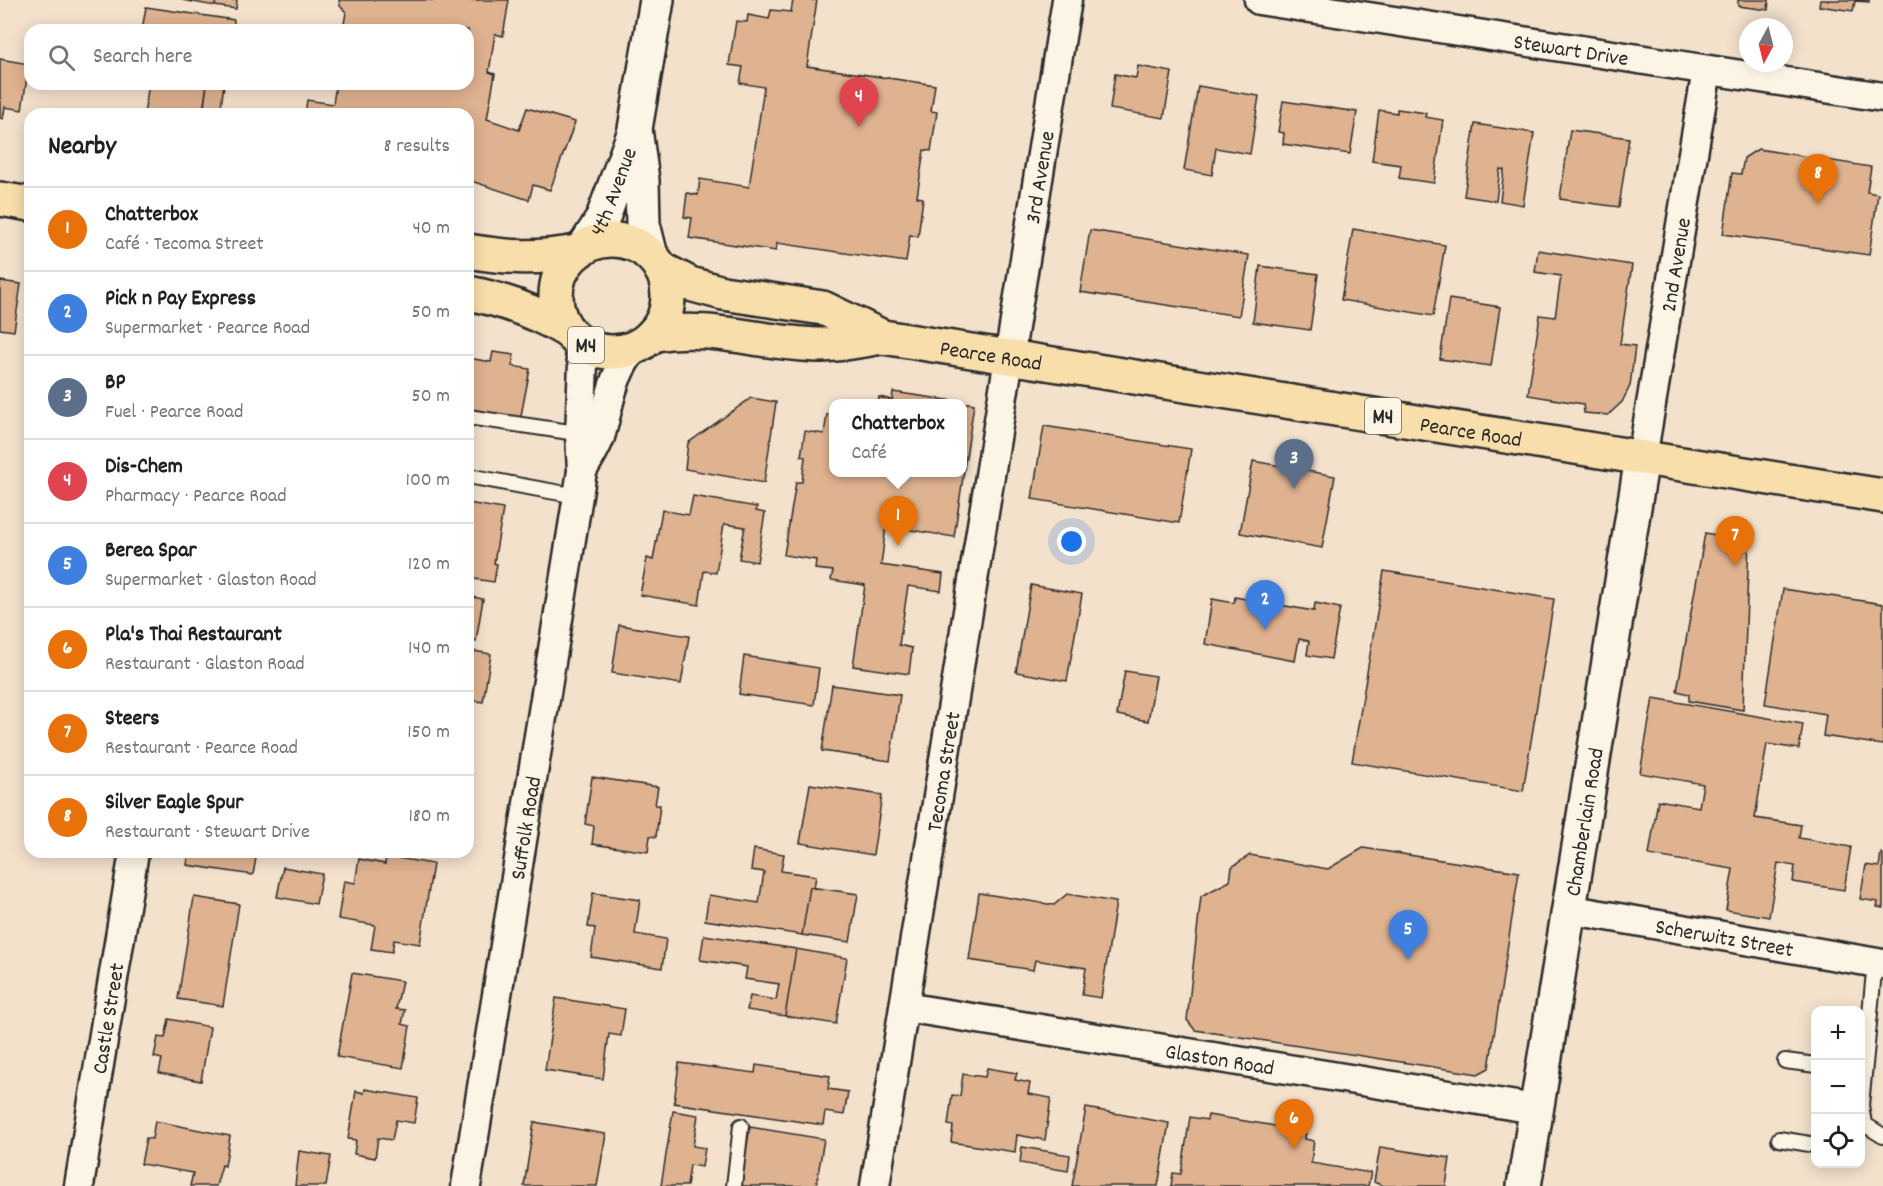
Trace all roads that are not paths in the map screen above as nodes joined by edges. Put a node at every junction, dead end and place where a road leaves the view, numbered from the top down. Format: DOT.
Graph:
graph roads {
  1 [pos="657,0"];
  2 [pos="1067,0"];
  3 [pos="1259,0"];
  4 [pos="1293,3"];
  5 [pos="1707,70"];
  6 [pos="1883,97"];
  7 [pos="635,129"];
  8 [pos="0,199"];
  9 [pos="24,203"];
  10 [pos="580,250"];
  11 [pos="474,252"];
  12 [pos="656,262"];
  13 [pos="474,293"];
  14 [pos="572,334"];
  15 [pos="883,338"];
  16 [pos="645,340"];
  17 [pos="1011,357"];
  18 [pos="474,418"];
  19 [pos="590,436"];
  20 [pos="1642,458"];
  21 [pos="474,476"];
  22 [pos="580,483"];
  23 [pos="1883,496"];
  24 [pos="133,858"];
  25 [pos="1567,909"];
  26 [pos="1879,963"];
  27 [pos="904,1007"];
  28 [pos="1864,1060"];
  29 [pos="1785,1061"];
  30 [pos="1811,1064"];
  31 [pos="1535,1109"];
  32 [pos="741,1126"];
  33 [pos="1865,1129"];
  34 [pos="1883,1136"];
  35 [pos="1779,1139"];
  36 [pos="1811,1144"];
  37 [pos="79,1186"];
  38 [pos="466,1186"];
  39 [pos="734,1186"];
  40 [pos="875,1186"];
  41 [pos="1524,1186"];
  1 -- 7 [label="street, 4th Avenue"];
  2 -- 17 [label="street, 3rd Avenue"];
  3 -- 4 [label="street, Stewart Drive"];
  4 -- 5 [label="street, Stewart Drive"];
  5 -- 6 [label="street, Stewart Drive"];
  5 -- 20 [label="street, 2nd Avenue"];
  7 -- 10 [label="street, 4th Avenue"];
  7 -- 12 [label="street, 4th Avenue"];
  8 -- 9 [label="main road"];
  10 -- 11 [label="main road, Pearce Road / M4"];
  10 -- 12 [label="main road, Pearce Road / M4"];
  10 -- 14 [label="main road, M4"];
  12 -- 15 [label="main road, Pearce Road / M4"];
  12 -- 16 [label="main road"];
  13 -- 14 [label="main road, Pearce Road / M4"];
  14 -- 16 [label="main road, Pearce Road / M4"];
  14 -- 19 [label="street, Suffolk Road"];
  15 -- 16 [label="main road, Pearce Road / M4"];
  15 -- 17 [label="main road, Pearce Road / M4"];
  16 -- 19 [label="street, Suffolk Road"];
  17 -- 20 [label="main road, Pearce Road / M4"];
  17 -- 27 [label="street, Tecoma Street"];
  18 -- 19 [label="lane"];
  19 -- 22 [label="street, Suffolk Road"];
  20 -- 23 [label="main road, Pearce Road / M4"];
  20 -- 25 [label="street, Chamberlain Road"];
  21 -- 22 [label="lane"];
  22 -- 38 [label="street, Suffolk Road"];
  24 -- 37 [label="street, Castle Street"];
  25 -- 26 [label="street, Scherwitz Street"];
  25 -- 31 [label="street, Chamberlain Road"];
  26 -- 28 [label="lane"];
  27 -- 31 [label="street, Glaston Road"];
  27 -- 40 [label="street, Tecoma Street"];
  29 -- 30 [label="lane"];
  31 -- 41 [label="street, Chamberlain Road"];
  32 -- 39 [label="lane"];
  33 -- 34 [label="lane"];
  35 -- 36 [label="lane"];
}
